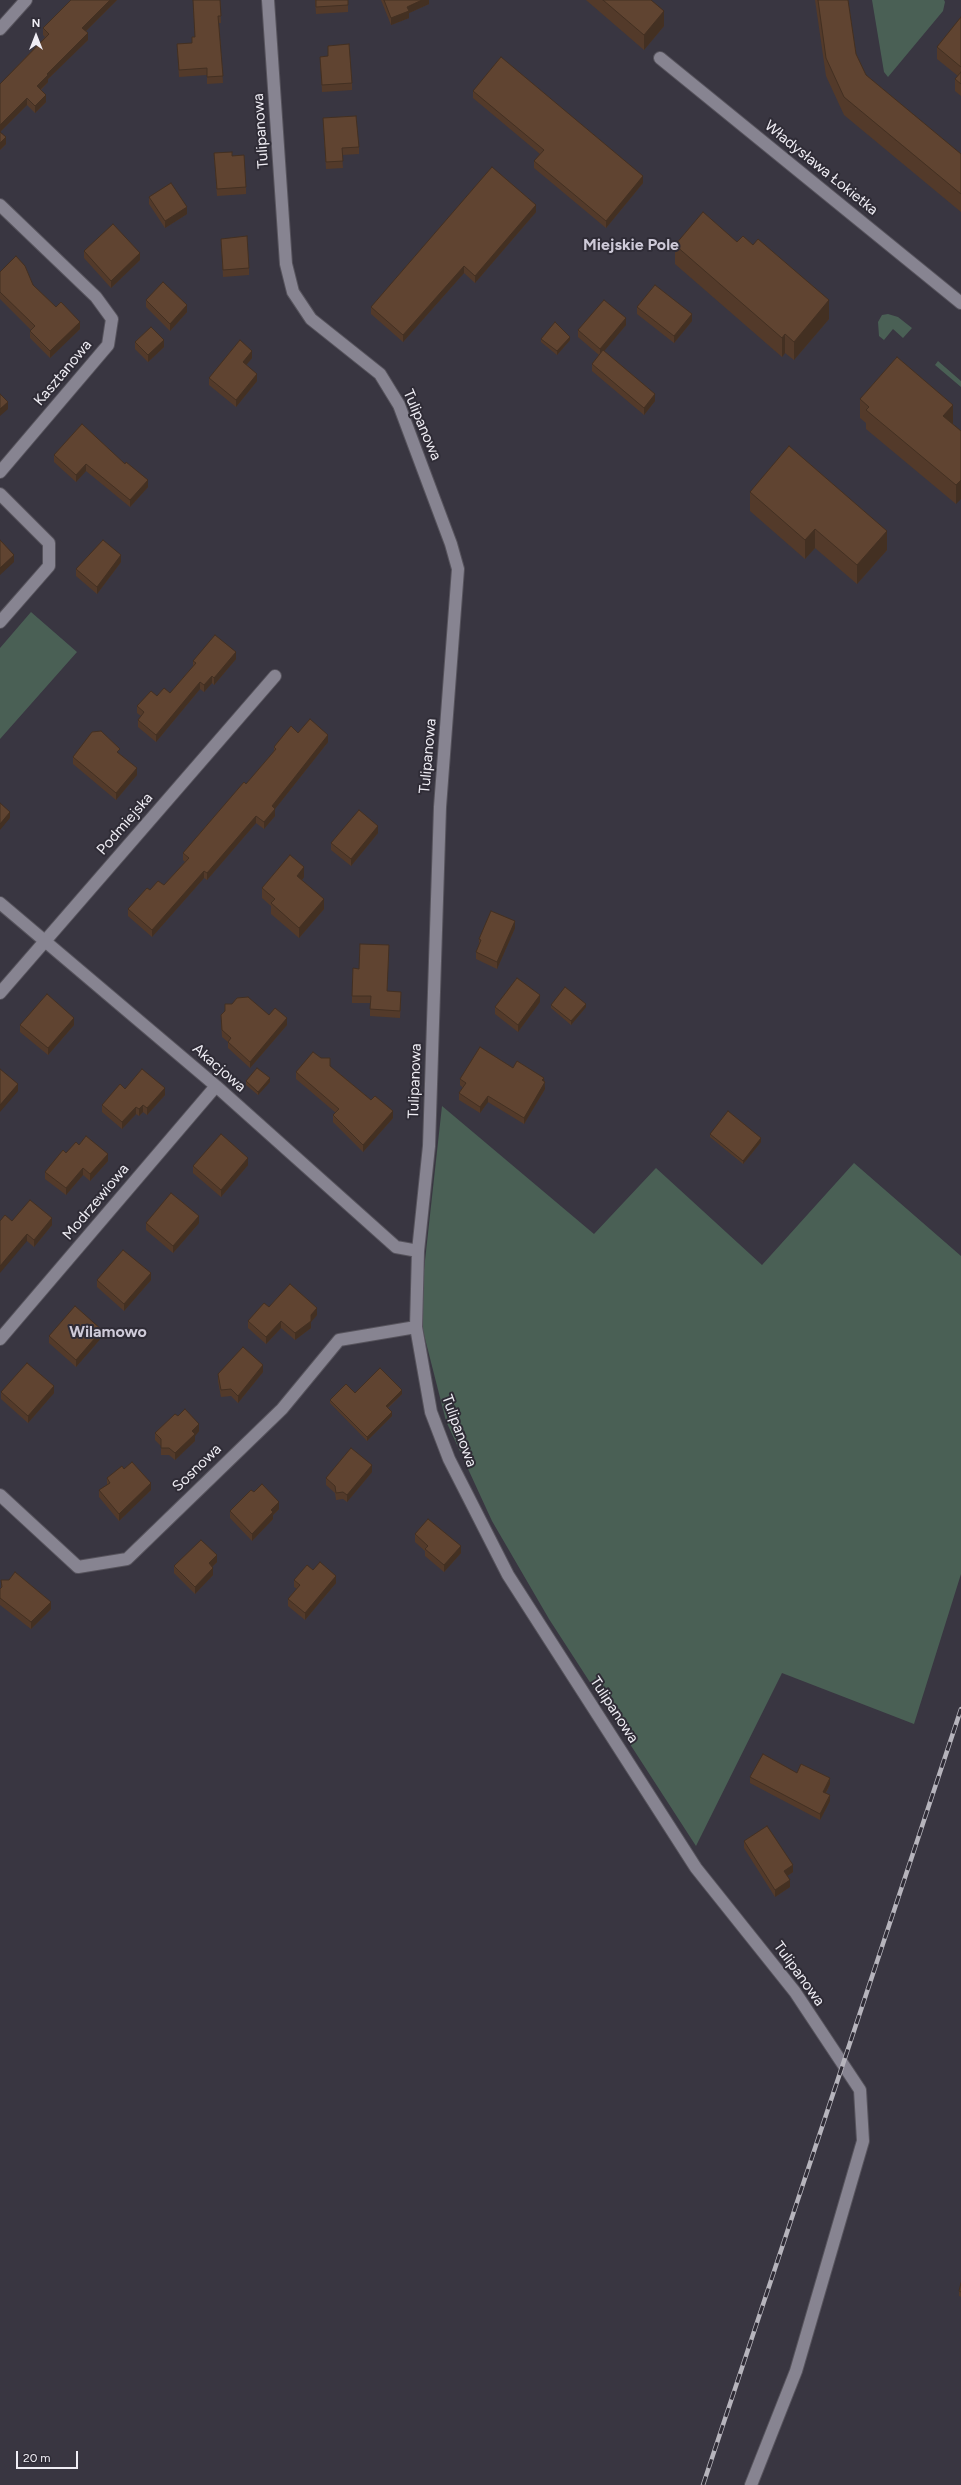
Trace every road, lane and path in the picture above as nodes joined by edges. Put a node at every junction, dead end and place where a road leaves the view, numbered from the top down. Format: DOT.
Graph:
graph roads {
  1 [pos="26,0"];
  2 [pos="268,0"];
  3 [pos="0,29"];
  4 [pos="660,58"];
  5 [pos="0,205"];
  6 [pos="961,304"];
  7 [pos="0,472"];
  8 [pos="0,494"];
  9 [pos="0,622"];
  10 [pos="275,676"];
  11 [pos="0,903"];
  12 [pos="44,942"];
  13 [pos="0,993"];
  14 [pos="216,1086"];
  15 [pos="418,1251"];
  16 [pos="416,1327"];
  17 [pos="0,1339"];
  18 [pos="0,1495"];
  19 [pos="751,2485"];
  1 -- 3 [label="street"];
  2 -- 15 [label="street, Tulipanowa"];
  4 -- 6 [label="street, Władysława Łokietka"];
  5 -- 7 [label="street, Kasztanowa"];
  8 -- 9 [label="street"];
  10 -- 12 [label="street, Podmiejska"];
  11 -- 12 [label="street, Akacjowa"];
  12 -- 13 [label="street, Podmiejska"];
  12 -- 14 [label="street, Akacjowa"];
  14 -- 15 [label="street, Akacjowa"];
  14 -- 17 [label="street, Modrzewiowa"];
  15 -- 16 [label="street, Tulipanowa"];
  16 -- 18 [label="street, Sosnowa"];
  16 -- 19 [label="street, Tulipanowa"];
}
